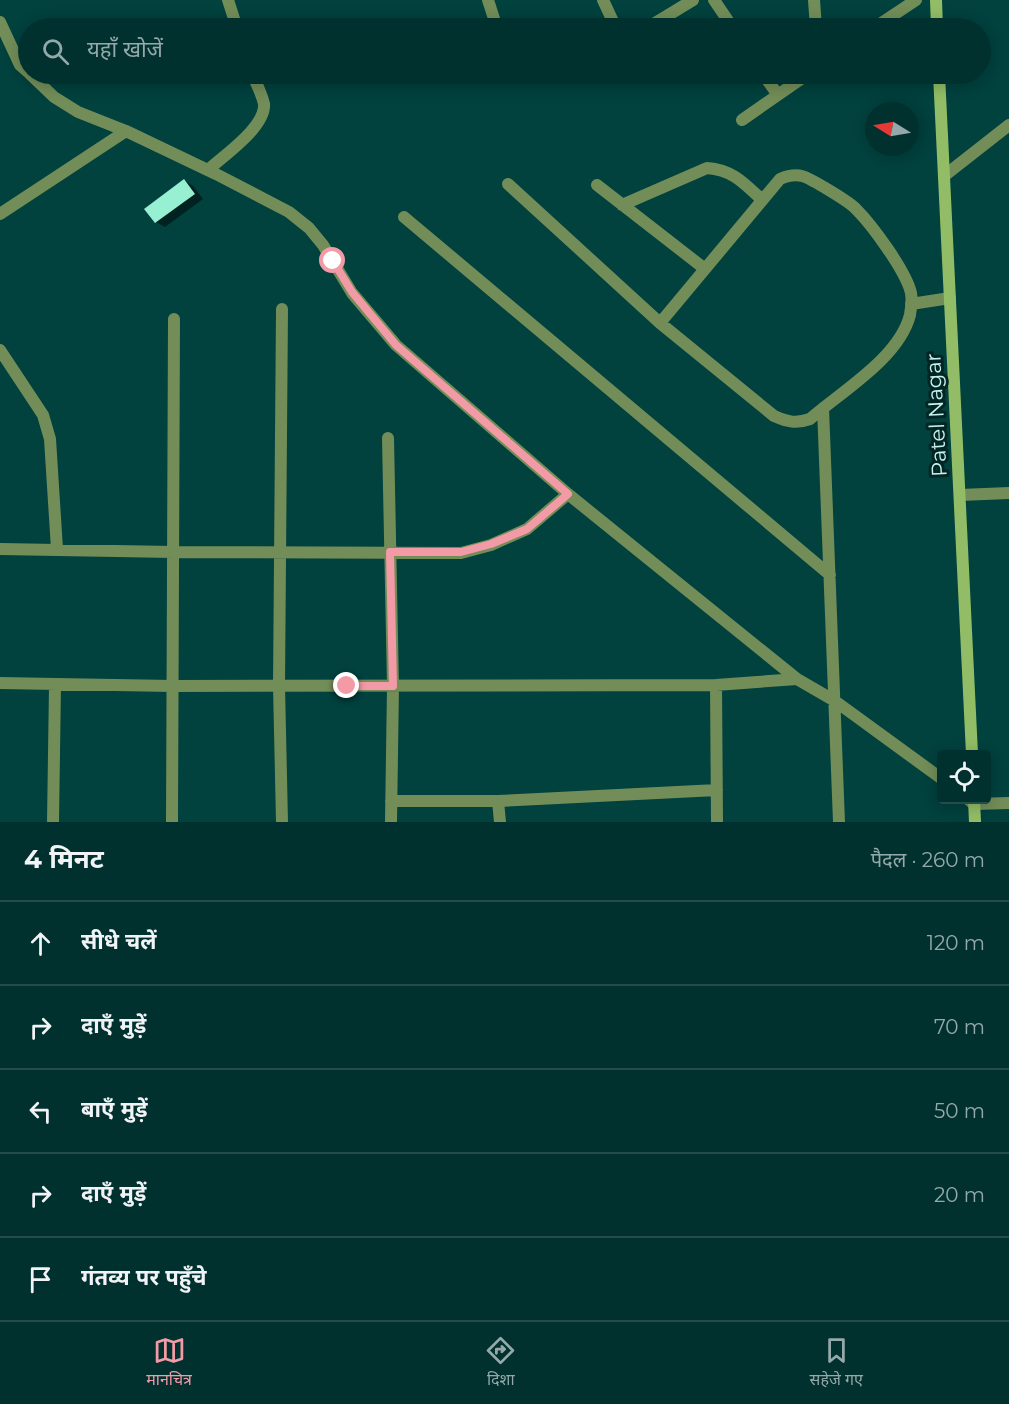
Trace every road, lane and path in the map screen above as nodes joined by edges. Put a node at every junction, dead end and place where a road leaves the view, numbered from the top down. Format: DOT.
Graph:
graph roads {
  1 [pos="228,0"];
  2 [pos="488,0"];
  3 [pos="603,0"];
  4 [pos="693,0"];
  5 [pos="714,0"];
  6 [pos="814,0"];
  7 [pos="916,0"];
  8 [pos="947,0"];
  9 [pos="936,4"];
  10 [pos="234,18"];
  11 [pos="493,18"];
  12 [pos="611,18"];
  13 [pos="663,18"];
  14 [pos="726,18"];
  15 [pos="815,18"];
  16 [pos="889,18"];
  17 [pos="0,22"];
  18 [pos="18,60"];
  19 [pos="40,84"];
  20 [pos="256,84"];
  21 [pos="770,84"];
  22 [pos="794,84"];
  23 [pos="939,84"];
  24 [pos="778,95"];
  25 [pos="742,120"];
  26 [pos="1009,125"];
  27 [pos="126,131"];
  28 [pos="208,170"];
  29 [pos="944,176"];
  30 [pos="508,184"];
  31 [pos="597,185"];
  32 [pos="762,200"];
  33 [pos="622,205"];
  34 [pos="0,214"];
  35 [pos="404,217"];
  36 [pos="705,269"];
  37 [pos="950,298"];
  38 [pos="910,304"];
  39 [pos="282,309"];
  40 [pos="174,319"];
  41 [pos="660,323"];
  42 [pos="0,350"];
  43 [pos="823,408"];
  44 [pos="388,438"];
  45 [pos="1009,493"];
  46 [pos="568,494"];
  47 [pos="960,495"];
  48 [pos="0,549"];
  49 [pos="57,549"];
  50 [pos="172,552"];
  51 [pos="390,552"];
  52 [pos="280,553"];
  53 [pos="830,575"];
  54 [pos="797,679"];
  55 [pos="0,683"];
  56 [pos="55,685"];
  57 [pos="716,685"];
  58 [pos="172,686"];
  59 [pos="279,686"];
  60 [pos="393,686"];
  61 [pos="836,701"];
  62 [pos="972,750"];
  63 [pos="937,775"];
  64 [pos="717,790"];
  65 [pos="391,801"];
  66 [pos="498,801"];
  67 [pos="991,802"];
  68 [pos="1009,803"];
  69 [pos="972,804"];
  70 [pos="53,822"];
  71 [pos="172,822"];
  72 [pos="282,822"];
  73 [pos="391,822"];
  74 [pos="500,822"];
  75 [pos="717,822"];
  76 [pos="839,822"];
  77 [pos="975,822"];
  1 -- 10 [label="street"];
  2 -- 11 [label="street"];
  3 -- 12 [label="street"];
  4 -- 13 [label="street"];
  5 -- 14 [label="street"];
  6 -- 15 [label="street"];
  7 -- 16 [label="street"];
  8 -- 9 [label="street"];
  17 -- 18 [label="street"];
  19 -- 27 [label="street"];
  20 -- 28 [label="street"];
  21 -- 24 [label="street"];
  22 -- 24 [label="street"];
  23 -- 29 [label="street, Patel Nagar"];
  24 -- 25 [label="street"];
  26 -- 29 [label="street"];
  27 -- 28 [label="street"];
  27 -- 34 [label="street"];
  28 -- 46 [label="street"];
  29 -- 37 [label="street, Patel Nagar"];
  30 -- 41 [label="street"];
  31 -- 33 [label="street"];
  32 -- 33 [label="street"];
  32 -- 36 [label="street"];
  32 -- 38 [label="street"];
  33 -- 36 [label="street"];
  35 -- 53 [label="street"];
  36 -- 41 [label="street"];
  37 -- 38 [label="street"];
  37 -- 47 [label="street, Patel Nagar"];
  38 -- 43 [label="street"];
  39 -- 52 [label="street"];
  40 -- 50 [label="street"];
  41 -- 43 [label="street"];
  42 -- 49 [label="street"];
  43 -- 53 [label="street"];
  44 -- 51 [label="street"];
  45 -- 47 [label="street"];
  46 -- 51 [label="street"];
  46 -- 54 [label="street"];
  47 -- 62 [label="street, Patel Nagar"];
  48 -- 49 [label="street"];
  49 -- 50 [label="street"];
  50 -- 52 [label="street"];
  50 -- 58 [label="street"];
  51 -- 52 [label="street"];
  51 -- 60 [label="street"];
  52 -- 59 [label="street"];
  53 -- 61 [label="street"];
  54 -- 57 [label="street"];
  54 -- 61 [label="street"];
  55 -- 56 [label="street"];
  56 -- 58 [label="street"];
  56 -- 70 [label="street"];
  57 -- 60 [label="street"];
  57 -- 64 [label="street"];
  58 -- 59 [label="street"];
  58 -- 71 [label="street"];
  59 -- 60 [label="street"];
  59 -- 72 [label="street"];
  60 -- 65 [label="street"];
  61 -- 63 [label="street"];
  61 -- 76 [label="street"];
  64 -- 66 [label="street"];
  64 -- 75 [label="street"];
  65 -- 66 [label="street"];
  65 -- 73 [label="street"];
  66 -- 74 [label="street"];
  67 -- 68 [label="street"];
  69 -- 77 [label="street"];
}
